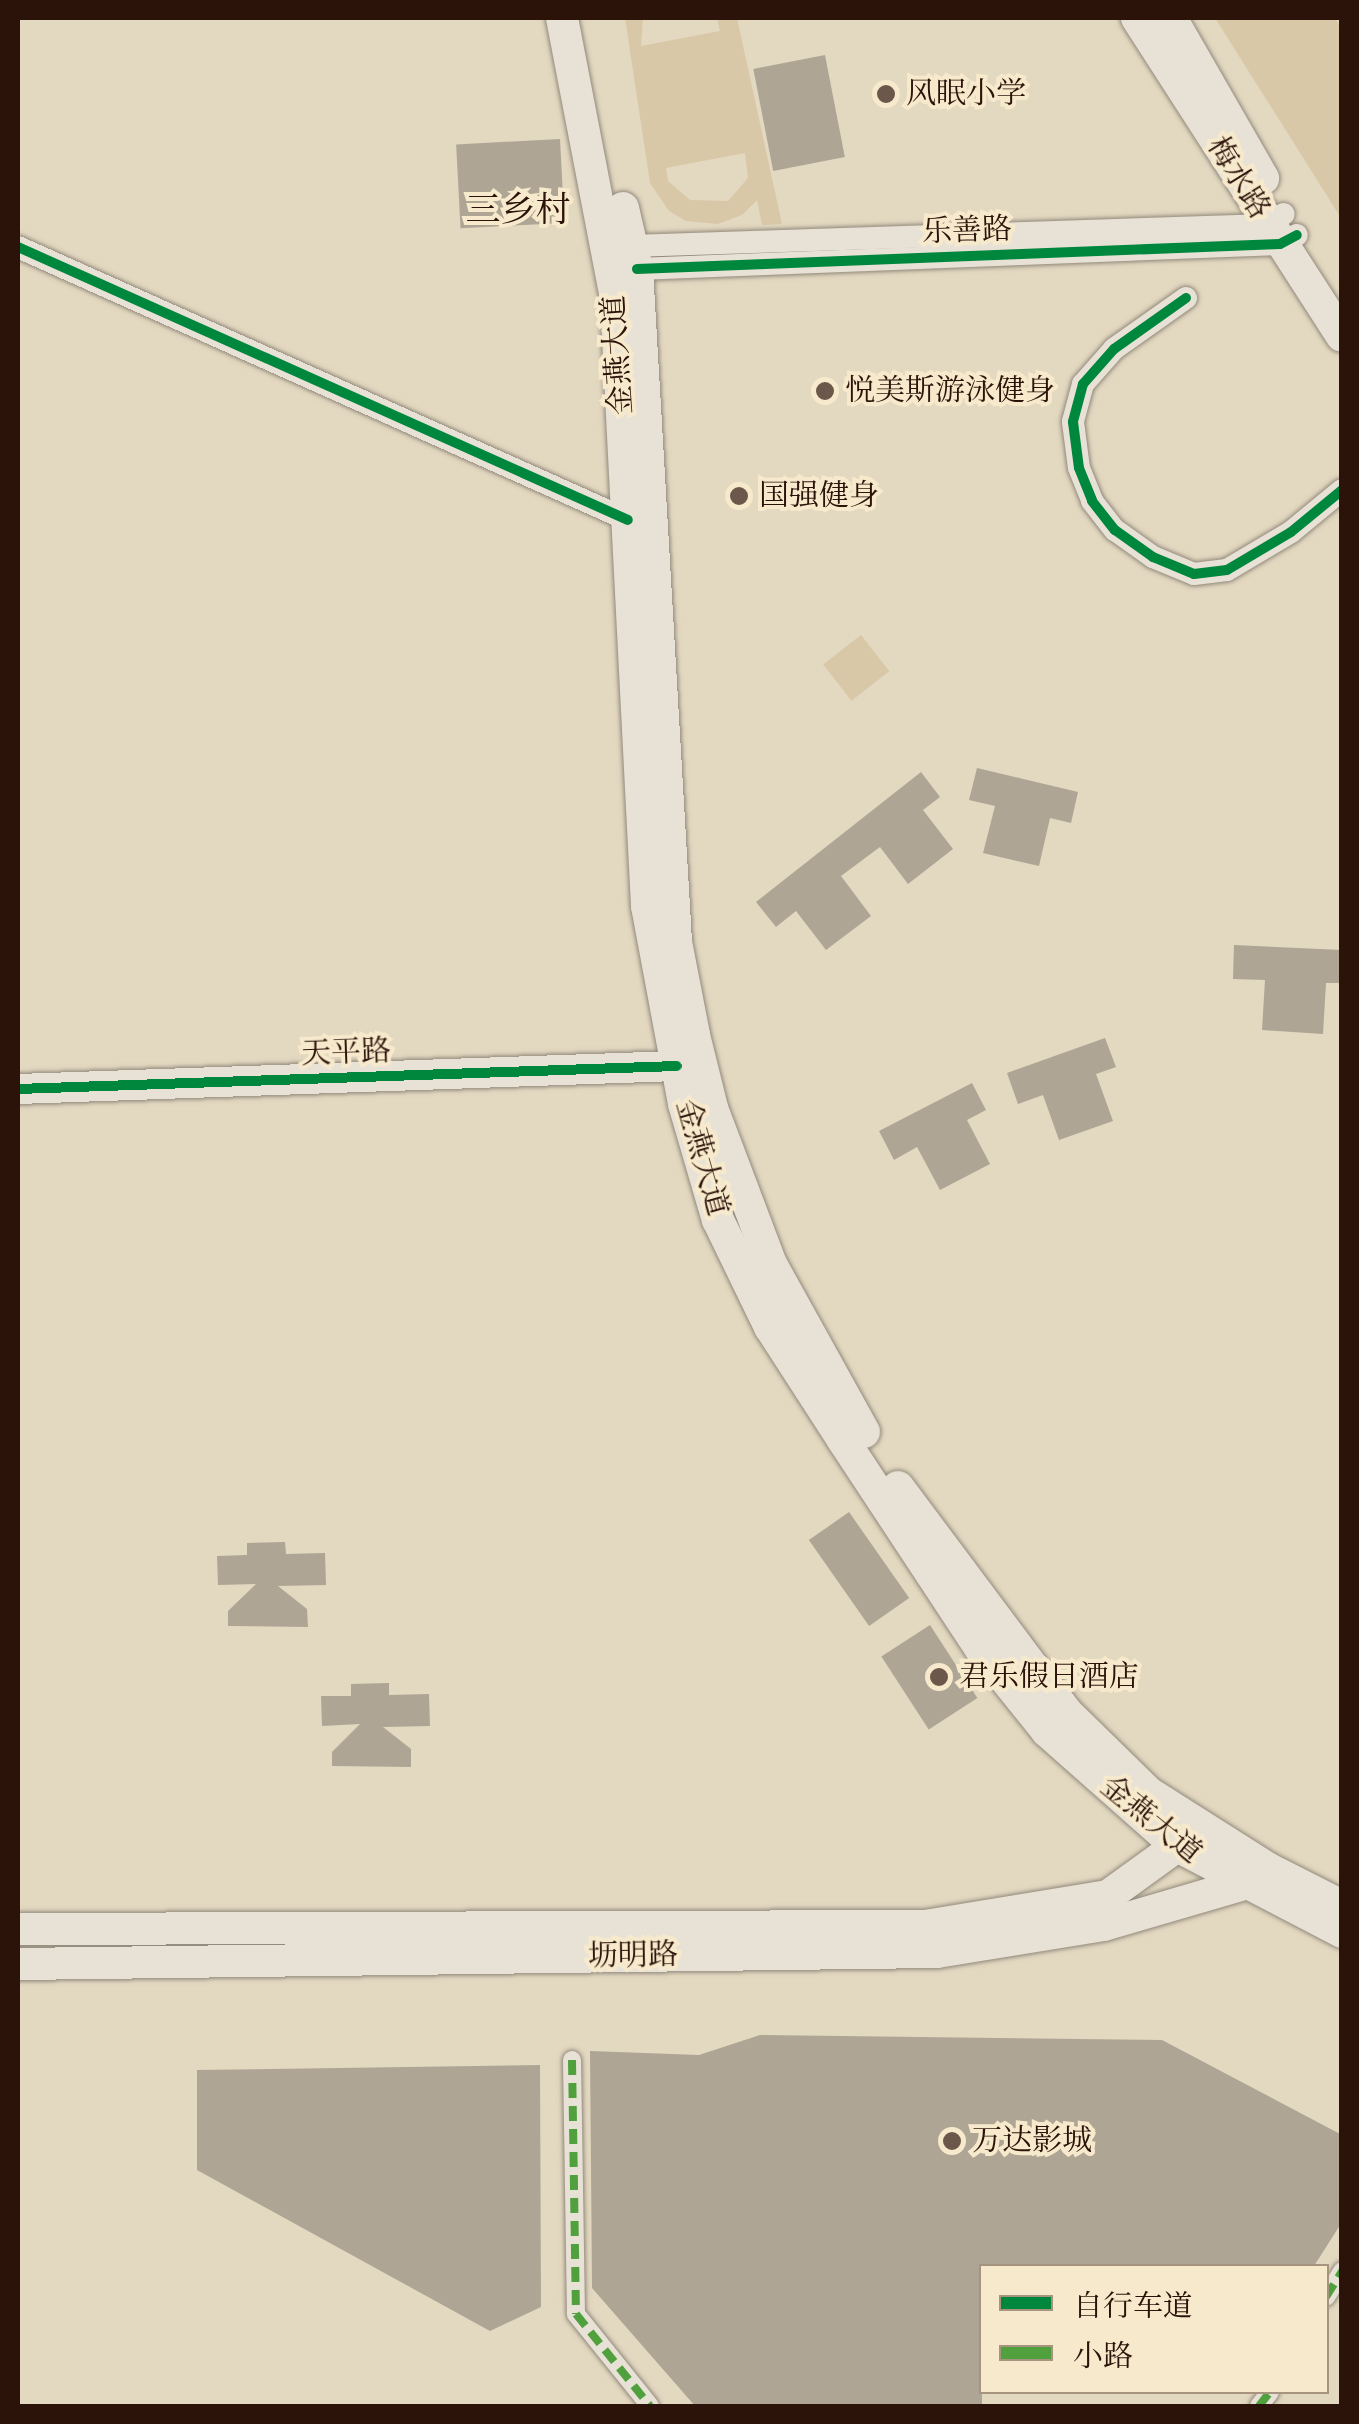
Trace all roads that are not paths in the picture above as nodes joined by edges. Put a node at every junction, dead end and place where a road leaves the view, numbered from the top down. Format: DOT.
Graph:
graph roads {
  1 [pos="562,18"];
  2 [pos="580,18"];
  3 [pos="1137,18"];
  4 [pos="1171,18"];
  5 [pos="1282,230"];
  6 [pos="18,247"];
  7 [pos="634,258"];
  8 [pos="1186,298"];
  9 [pos="1342,305"];
  10 [pos="1342,336"];
  11 [pos="1342,490"];
  12 [pos="628,520"];
  13 [pos="676,1066"];
  14 [pos="18,1089"];
  15 [pos="1177,1846"];
  16 [pos="1241,1885"];
  17 [pos="1342,1906"];
  18 [pos="18,1929"];
  19 [pos="1342,1932"];
  20 [pos="18,1964"];
  21 [pos="572,2060"];
  22 [pos="650,2406"];
  1 -- 12 [label="main road, 金燕大道"];
  2 -- 7 [label="main road, 金燕大道"];
  3 -- 5 [label="main road, 梅水路"];
  4 -- 5 [label="main road, 梅水路"];
  5 -- 7 [label="street, 乐善路"];
  5 -- 9 [label="main road, 梅水路"];
  5 -- 10 [label="main road, 梅水路"];
  6 -- 12 [label="street"];
  7 -- 17 [label="main road, 金燕大道"];
  8 -- 11 [label="street"];
  12 -- 13 [label="main road, 金燕大道"];
  13 -- 14 [label="street, 天平路"];
  13 -- 15 [label="main road, 金燕大道"];
  15 -- 16 [label="main road, 金燕大道"];
  15 -- 18 [label="main road, 坜明路"];
  16 -- 19 [label="main road, 金燕大道"];
  16 -- 20 [label="main road, 坜明路"];
  21 -- 22 [label="street"];
}
